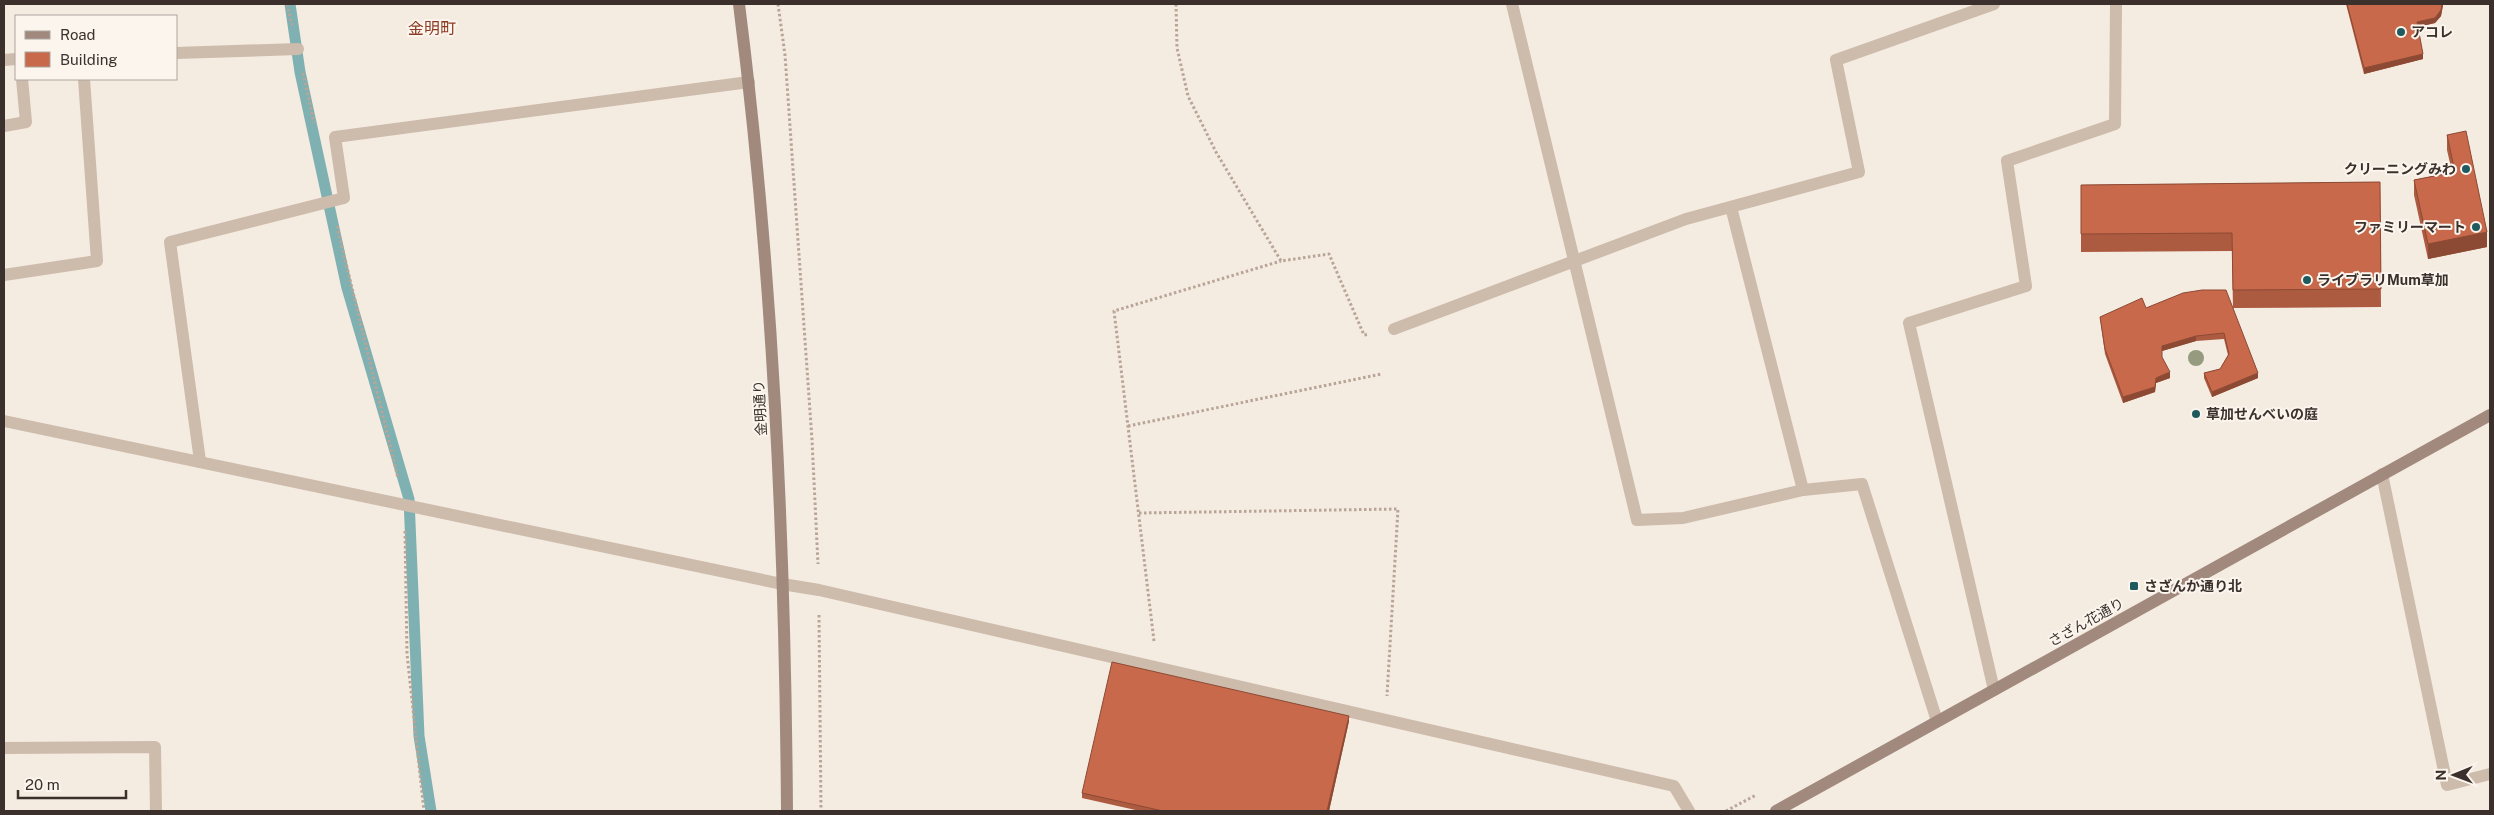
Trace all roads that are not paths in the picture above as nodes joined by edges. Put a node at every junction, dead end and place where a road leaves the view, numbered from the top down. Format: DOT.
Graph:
graph roads {
  1 [pos="739,4"];
  2 [pos="1512,4"];
  3 [pos="1994,4"];
  4 [pos="2116,4"];
  5 [pos="298,50"];
  6 [pos="178,54"];
  7 [pos="22,80"];
  8 [pos="84,80"];
  9 [pos="749,82"];
  10 [pos="4,126"];
  11 [pos="1731,207"];
  12 [pos="1574,261"];
  13 [pos="4,275"];
  14 [pos="1394,329"];
  15 [pos="2490,415"];
  16 [pos="4,421"];
  17 [pos="200,461"];
  18 [pos="2382,474"];
  19 [pos="1803,490"];
  20 [pos="782,584"];
  21 [pos="1994,690"];
  22 [pos="1937,721"];
  23 [pos="4,748"];
  24 [pos="2490,774"];
  25 [pos="156,811"];
  26 [pos="787,811"];
  27 [pos="1689,811"];
  28 [pos="1776,811"];
  1 -- 9 [label="street, 金明通り"];
  2 -- 12 [label="street"];
  3 -- 11 [label="street"];
  4 -- 21 [label="street"];
  5 -- 6 [label="street"];
  7 -- 10 [label="street"];
  8 -- 13 [label="street"];
  9 -- 17 [label="street"];
  9 -- 20 [label="street, 金明通り"];
  11 -- 12 [label="street"];
  11 -- 19 [label="street"];
  12 -- 14 [label="street"];
  12 -- 19 [label="street"];
  15 -- 18 [label="street, さざん花通り"];
  16 -- 17 [label="street"];
  17 -- 20 [label="street"];
  18 -- 21 [label="street, さざん花通り"];
  18 -- 24 [label="street"];
  19 -- 22 [label="street"];
  20 -- 26 [label="street, 金明通り"];
  20 -- 27 [label="street"];
  21 -- 22 [label="street, さざん花通り"];
  22 -- 28 [label="street, さざん花通り"];
  23 -- 25 [label="street"];
}
